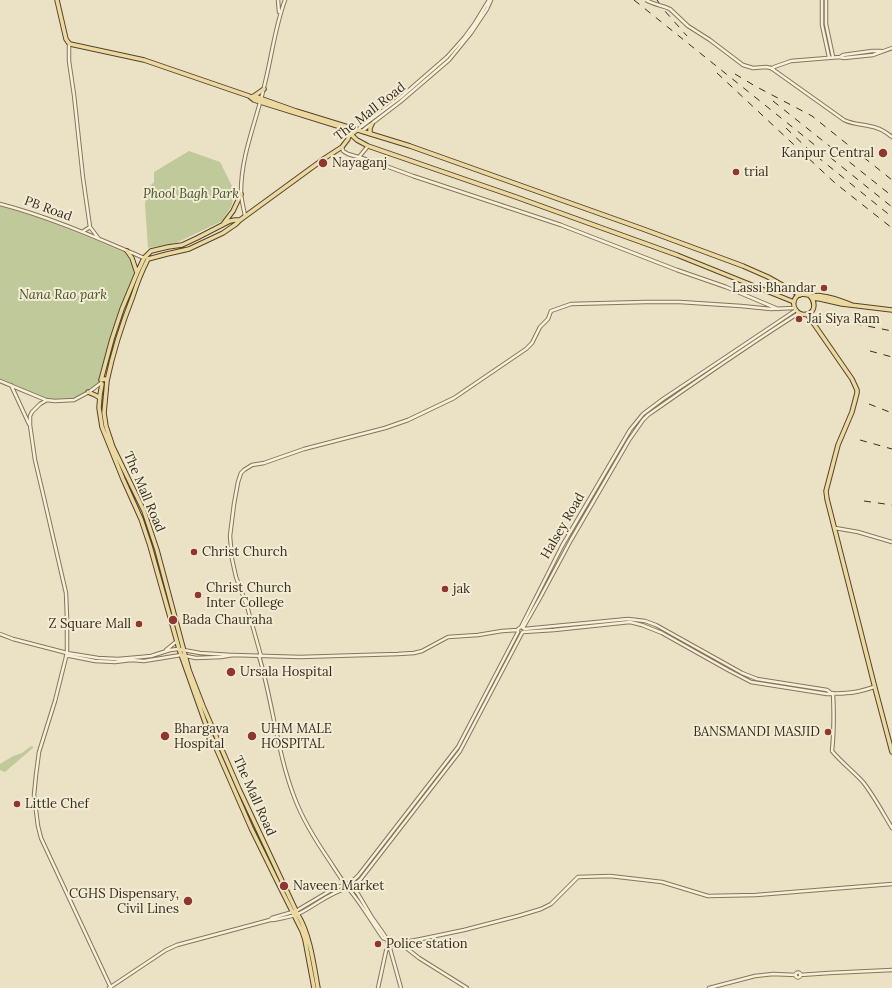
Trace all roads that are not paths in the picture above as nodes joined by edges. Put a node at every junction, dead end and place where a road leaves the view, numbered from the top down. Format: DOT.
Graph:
graph roads {
  1 [pos="57,0"];
  2 [pos="278,0"];
  3 [pos="285,0"];
  4 [pos="490,0"];
  5 [pos="646,0"];
  6 [pos="822,0"];
  7 [pos="826,0"];
  8 [pos="280,14"];
  9 [pos="69,43"];
  10 [pos="458,47"];
  11 [pos="892,48"];
  12 [pos="829,57"];
  13 [pos="833,57"];
  14 [pos="772,69"];
  15 [pos="264,89"];
  16 [pos="253,96"];
  17 [pos="261,100"];
  18 [pos="372,124"];
  19 [pos="357,130"];
  20 [pos="362,131"];
  21 [pos="891,131"];
  22 [pos="370,134"];
  23 [pos="889,135"];
  24 [pos="352,136"];
  25 [pos="892,137"];
  26 [pos="368,146"];
  27 [pos="342,147"];
  28 [pos="359,158"];
  29 [pos="241,194"];
  30 [pos="0,204"];
  31 [pos="245,216"];
  32 [pos="240,220"];
  33 [pos="223,224"];
  34 [pos="90,227"];
  35 [pos="82,232"];
  36 [pos="98,239"];
  37 [pos="127,251"];
  38 [pos="146,258"];
  39 [pos="137,273"];
  40 [pos="800,295"];
  41 [pos="811,297"];
  42 [pos="826,300"];
  43 [pos="794,302"];
  44 [pos="814,304"];
  45 [pos="852,305"];
  46 [pos="795,309"];
  47 [pos="781,310"];
  48 [pos="892,310"];
  49 [pos="799,313"];
  50 [pos="807,314"];
  51 [pos="747,345"];
  52 [pos="736,352"];
  53 [pos="0,381"];
  54 [pos="103,382"];
  55 [pos="11,384"];
  56 [pos="88,392"];
  57 [pos="100,398"];
  58 [pos="663,398"];
  59 [pos="47,400"];
  60 [pos="666,402"];
  61 [pos="640,418"];
  62 [pos="643,420"];
  63 [pos="30,425"];
  64 [pos="624,441"];
  65 [pos="627,443"];
  66 [pos="611,464"];
  67 [pos="614,466"];
  68 [pos="835,528"];
  69 [pos="892,542"];
  70 [pos="559,551"];
  71 [pos="563,554"];
  72 [pos="536,596"];
  73 [pos="540,598"];
  74 [pos="588,623"];
  75 [pos="589,627"];
  76 [pos="563,628"];
  77 [pos="521,630"];
  78 [pos="0,634"];
  79 [pos="177,641"];
  80 [pos="181,650"];
  81 [pos="700,650"];
  82 [pos="164,652"];
  83 [pos="66,654"];
  84 [pos="699,654"];
  85 [pos="233,655"];
  86 [pos="709,655"];
  87 [pos="183,656"];
  88 [pos="260,656"];
  89 [pos="707,658"];
  90 [pos="767,681"];
  91 [pos="767,685"];
  92 [pos="874,687"];
  93 [pos="832,693"];
  94 [pos="892,752"];
  95 [pos="892,828"];
  96 [pos="892,884"];
  97 [pos="351,885"];
  98 [pos="347,886"];
  99 [pos="295,913"];
  100 [pos="386,939"];
  101 [pos="400,942"];
  102 [pos="389,945"];
  103 [pos="311,960"];
  104 [pos="892,970"];
  105 [pos="110,987"];
  106 [pos="314,988"];
  107 [pos="318,988"];
  108 [pos="378,988"];
  109 [pos="401,988"];
  110 [pos="467,988"];
  111 [pos="709,988"];
  1 -- 9 [label="main road"];
  2 -- 8 [label="street"];
  3 -- 8 [label="street"];
  4 -- 10 [label="street, The Mall Road"];
  5 -- 14 [label="street, bridge"];
  6 -- 12 [label="street"];
  7 -- 13 [label="street"];
  8 -- 15 [label="street"];
  9 -- 16 [label="main road"];
  9 -- 34 [label="street"];
  10 -- 18 [label="street, The Mall Road"];
  10 -- 19 [label="street, The Mall Road"];
  11 -- 13 [label="street"];
  12 -- 13 [label="street"];
  12 -- 14 [label="street"];
  14 -- 23 [label="street"];
  15 -- 16 [label="main road"];
  15 -- 17 [label="street"];
  16 -- 17 [label="main road"];
  17 -- 19 [label="main road"];
  17 -- 24 [label="main road"];
  17 -- 29 [label="street"];
  18 -- 20 [label="street, The Mall Road"];
  18 -- 22 [label="main road"];
  19 -- 20 [label="main road"];
  19 -- 24 [label="main road"];
  20 -- 22 [label="main road"];
  20 -- 24 [label="main road, The Mall Road"];
  21 -- 23 [label="street"];
  22 -- 40 [label="main road"];
  23 -- 25 [label="street"];
  24 -- 26 [label="main road"];
  24 -- 27 [label="main road, The Mall Road"];
  26 -- 28 [label="street"];
  26 -- 43 [label="main road"];
  27 -- 28 [label="street"];
  27 -- 31 [label="main road, The Mall Road"];
  28 -- 47 [label="street"];
  29 -- 31 [label="street"];
  29 -- 33 [label="main road"];
  30 -- 35 [label="street, PB Road"];
  31 -- 32 [label="main road, The Mall Road"];
  32 -- 33 [label="main road, The Mall Road"];
  32 -- 38 [label="main road, The Mall Road"];
  33 -- 38 [label="main road, The Mall Road"];
  34 -- 35 [label="street"];
  34 -- 36 [label="street"];
  35 -- 36 [label="street, PB Road"];
  36 -- 37 [label="street, PB Road"];
  37 -- 38 [label="street, PB Road"];
  37 -- 39 [label="main road"];
  38 -- 39 [label="main road, The Mall Road"];
  38 -- 54 [label="main road, The Mall Road"];
  39 -- 54 [label="main road, The Mall Road"];
  40 -- 41 [label="main road"];
  40 -- 43 [label="main road"];
  41 -- 42 [label="main road"];
  41 -- 44 [label="main road"];
  41 -- 45 [label="main road"];
  42 -- 44 [label="main road"];
  42 -- 45 [label="main road"];
  43 -- 46 [label="main road"];
  44 -- 50 [label="main road"];
  45 -- 48 [label="main road"];
  46 -- 47 [label="street"];
  46 -- 49 [label="main road"];
  46 -- 51 [label="street"];
  47 -- 88 [label="street"];
  49 -- 50 [label="main road"];
  49 -- 51 [label="street"];
  50 -- 68 [label="main road"];
  51 -- 52 [label="street"];
  52 -- 58 [label="street, Halsey Road"];
  52 -- 60 [label="street"];
  53 -- 55 [label="street"];
  54 -- 56 [label="street"];
  54 -- 57 [label="main road, The Mall Road"];
  54 -- 80 [label="main road, The Mall Road"];
  55 -- 59 [label="street"];
  55 -- 63 [label="street"];
  56 -- 57 [label="main road"];
  56 -- 59 [label="street"];
  57 -- 79 [label="main road, The Mall Road"];
  58 -- 60 [label="street"];
  58 -- 61 [label="street, Halsey Road"];
  59 -- 63 [label="street"];
  60 -- 62 [label="street"];
  61 -- 62 [label="street"];
  61 -- 64 [label="street, Halsey Road"];
  62 -- 65 [label="street"];
  63 -- 83 [label="street"];
  64 -- 65 [label="street"];
  64 -- 66 [label="street, Halsey Road"];
  65 -- 67 [label="street"];
  66 -- 67 [label="street"];
  66 -- 70 [label="street, Halsey Road"];
  67 -- 71 [label="street"];
  68 -- 69 [label="street"];
  68 -- 92 [label="main road"];
  70 -- 71 [label="street"];
  70 -- 72 [label="street, Halsey Road"];
  71 -- 73 [label="street"];
  72 -- 73 [label="street"];
  72 -- 77 [label="street, Halsey Road"];
  73 -- 77 [label="street"];
  74 -- 75 [label="street"];
  74 -- 76 [label="street"];
  74 -- 81 [label="street"];
  75 -- 76 [label="street"];
  75 -- 84 [label="street"];
  76 -- 77 [label="street"];
  77 -- 88 [label="street"];
  77 -- 97 [label="street"];
  78 -- 83 [label="street"];
  79 -- 80 [label="main road, The Mall Road"];
  79 -- 82 [label="street"];
  80 -- 82 [label="street"];
  80 -- 85 [label="street"];
  80 -- 87 [label="main road, The Mall Road"];
  81 -- 84 [label="street"];
  81 -- 86 [label="street"];
  82 -- 83 [label="street"];
  83 -- 87 [label="street"];
  83 -- 105 [label="street"];
  84 -- 89 [label="street"];
  85 -- 87 [label="street"];
  85 -- 88 [label="street"];
  86 -- 89 [label="street"];
  86 -- 90 [label="street"];
  87 -- 99 [label="main road, The Mall Road"];
  88 -- 98 [label="street"];
  89 -- 91 [label="street"];
  90 -- 91 [label="street"];
  90 -- 93 [label="street"];
  91 -- 93 [label="street"];
  92 -- 93 [label="street"];
  92 -- 94 [label="main road"];
  93 -- 95 [label="street"];
  96 -- 101 [label="street"];
  97 -- 98 [label="street"];
  97 -- 100 [label="street"];
  98 -- 99 [label="street"];
  98 -- 100 [label="street"];
  99 -- 103 [label="main road, The Mall Road"];
  99 -- 105 [label="street"];
  100 -- 102 [label="street"];
  101 -- 102 [label="street"];
  101 -- 110 [label="street"];
  102 -- 108 [label="street"];
  102 -- 109 [label="street"];
  103 -- 106 [label="main road, The Mall Road"];
  103 -- 107 [label="main road, The Mall Road"];
  104 -- 111 [label="street"];
}
